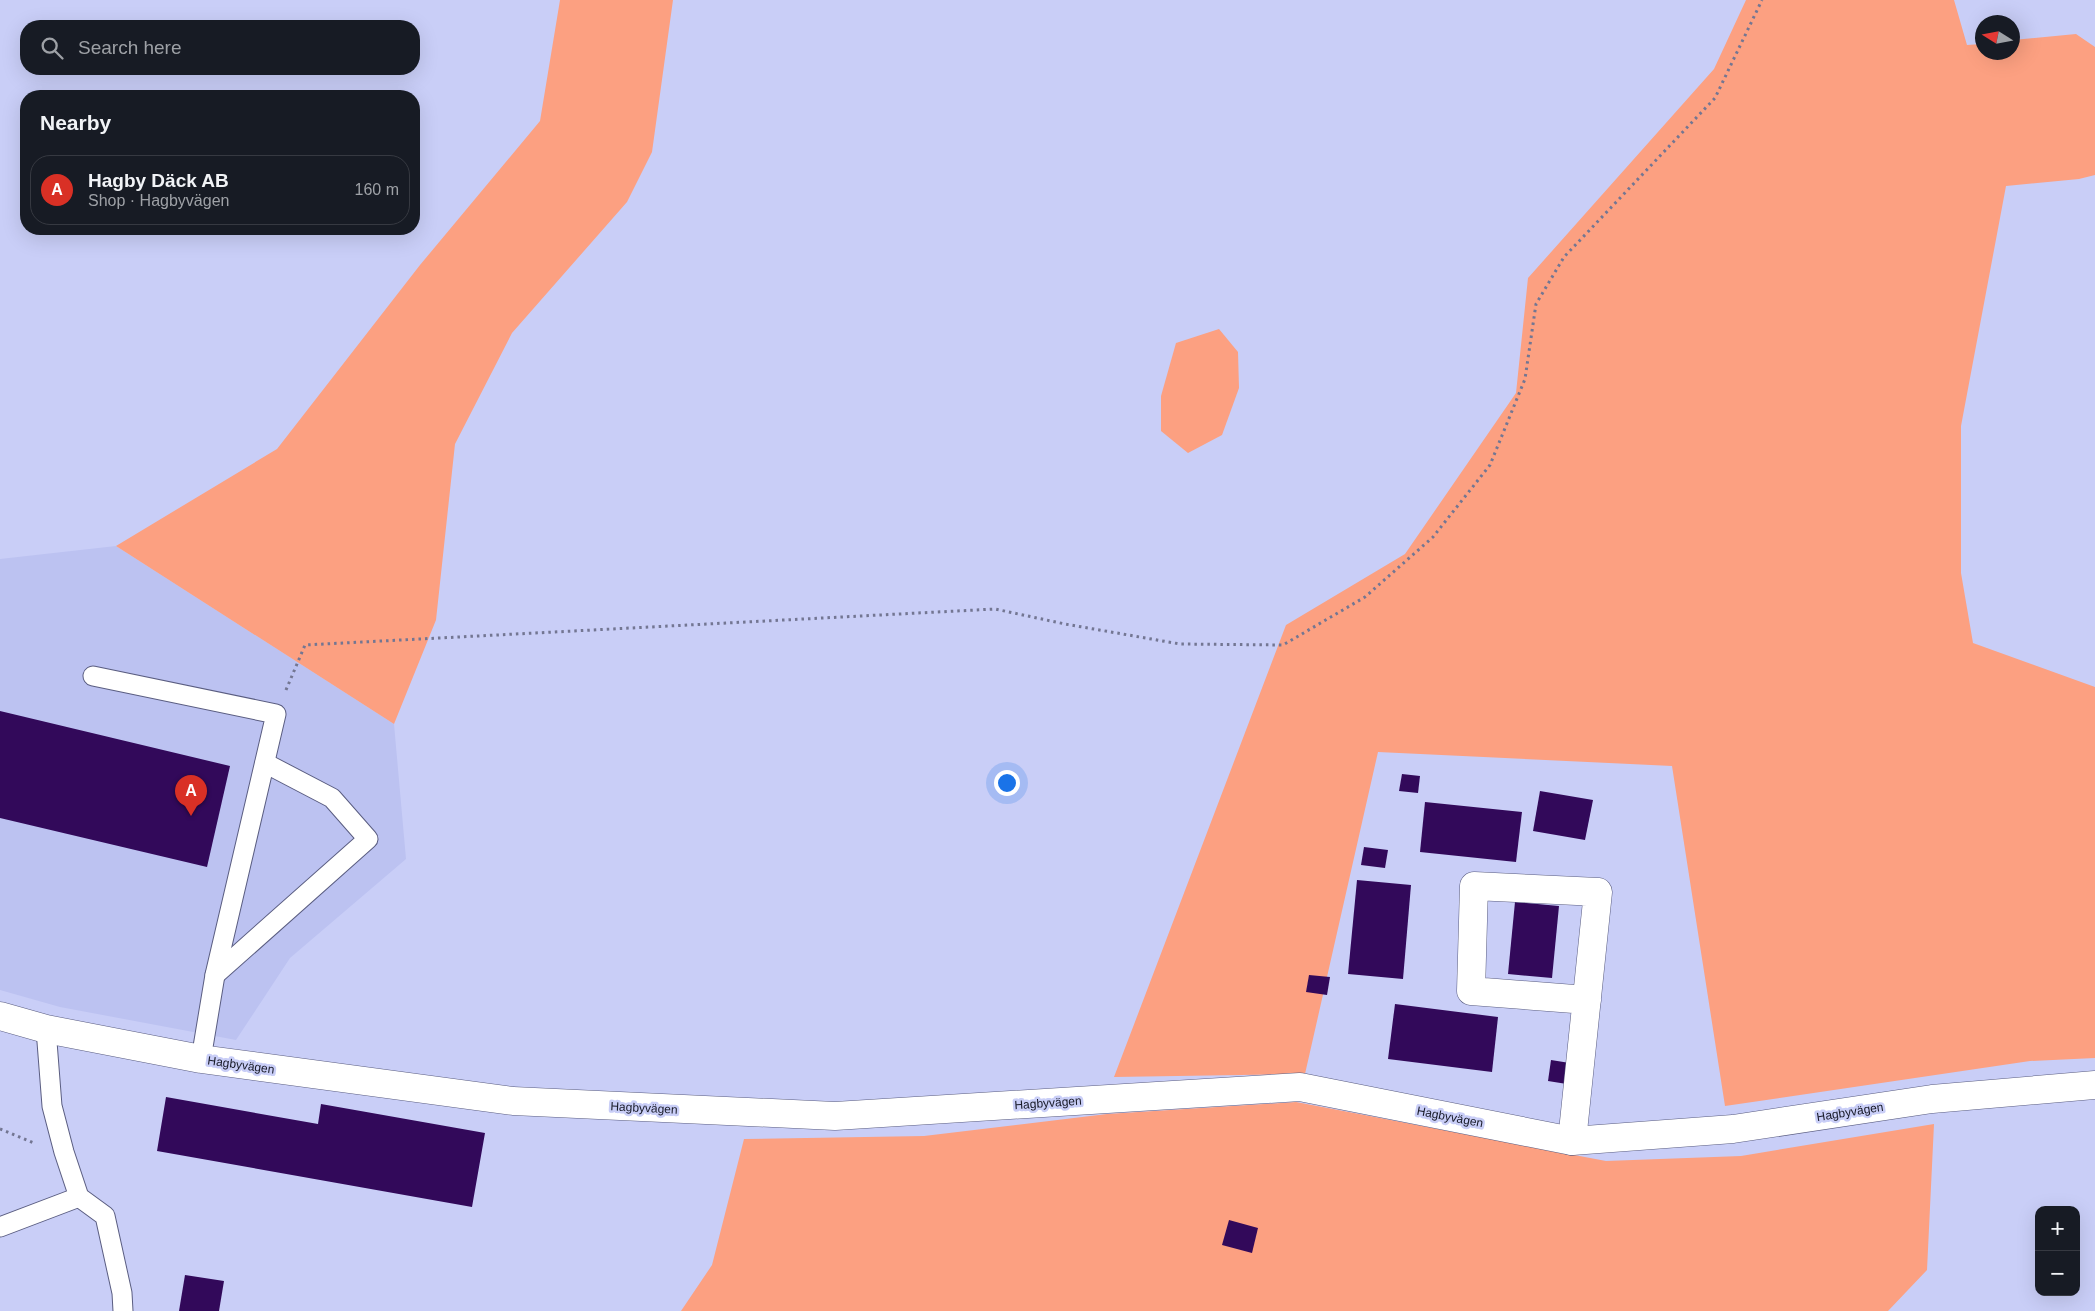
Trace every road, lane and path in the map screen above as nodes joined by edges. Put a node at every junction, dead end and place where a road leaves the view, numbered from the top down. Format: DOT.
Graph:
graph roads {
  1 [pos="1762,0"];
  2 [pos="93,676"];
  3 [pos="276,714"];
  4 [pos="265,762"];
  5 [pos="215,975"];
  6 [pos="1587,1000"];
  7 [pos="0,1016"];
  8 [pos="46,1029"];
  9 [pos="201,1059"];
  10 [pos="2095,1085"];
  11 [pos="1572,1141"];
  12 [pos="79,1197"];
  13 [pos="0,1227"];
  14 [pos="123,1311"];
  1 -- 3 [label="path"];
  2 -- 3 [label="lane"];
  3 -- 4 [label="lane"];
  4 -- 5 [label="lane"];
  4 -- 5 [label="lane"];
  5 -- 9 [label="lane"];
  6 -- 6 [label="street"];
  6 -- 11 [label="street"];
  7 -- 8 [label="street, Hagbyvägen"];
  8 -- 9 [label="street, Hagbyvägen"];
  8 -- 12 [label="lane"];
  9 -- 11 [label="street, Hagbyvägen"];
  10 -- 11 [label="street, Hagbyvägen"];
  12 -- 13 [label="lane"];
  12 -- 14 [label="lane"];
}
